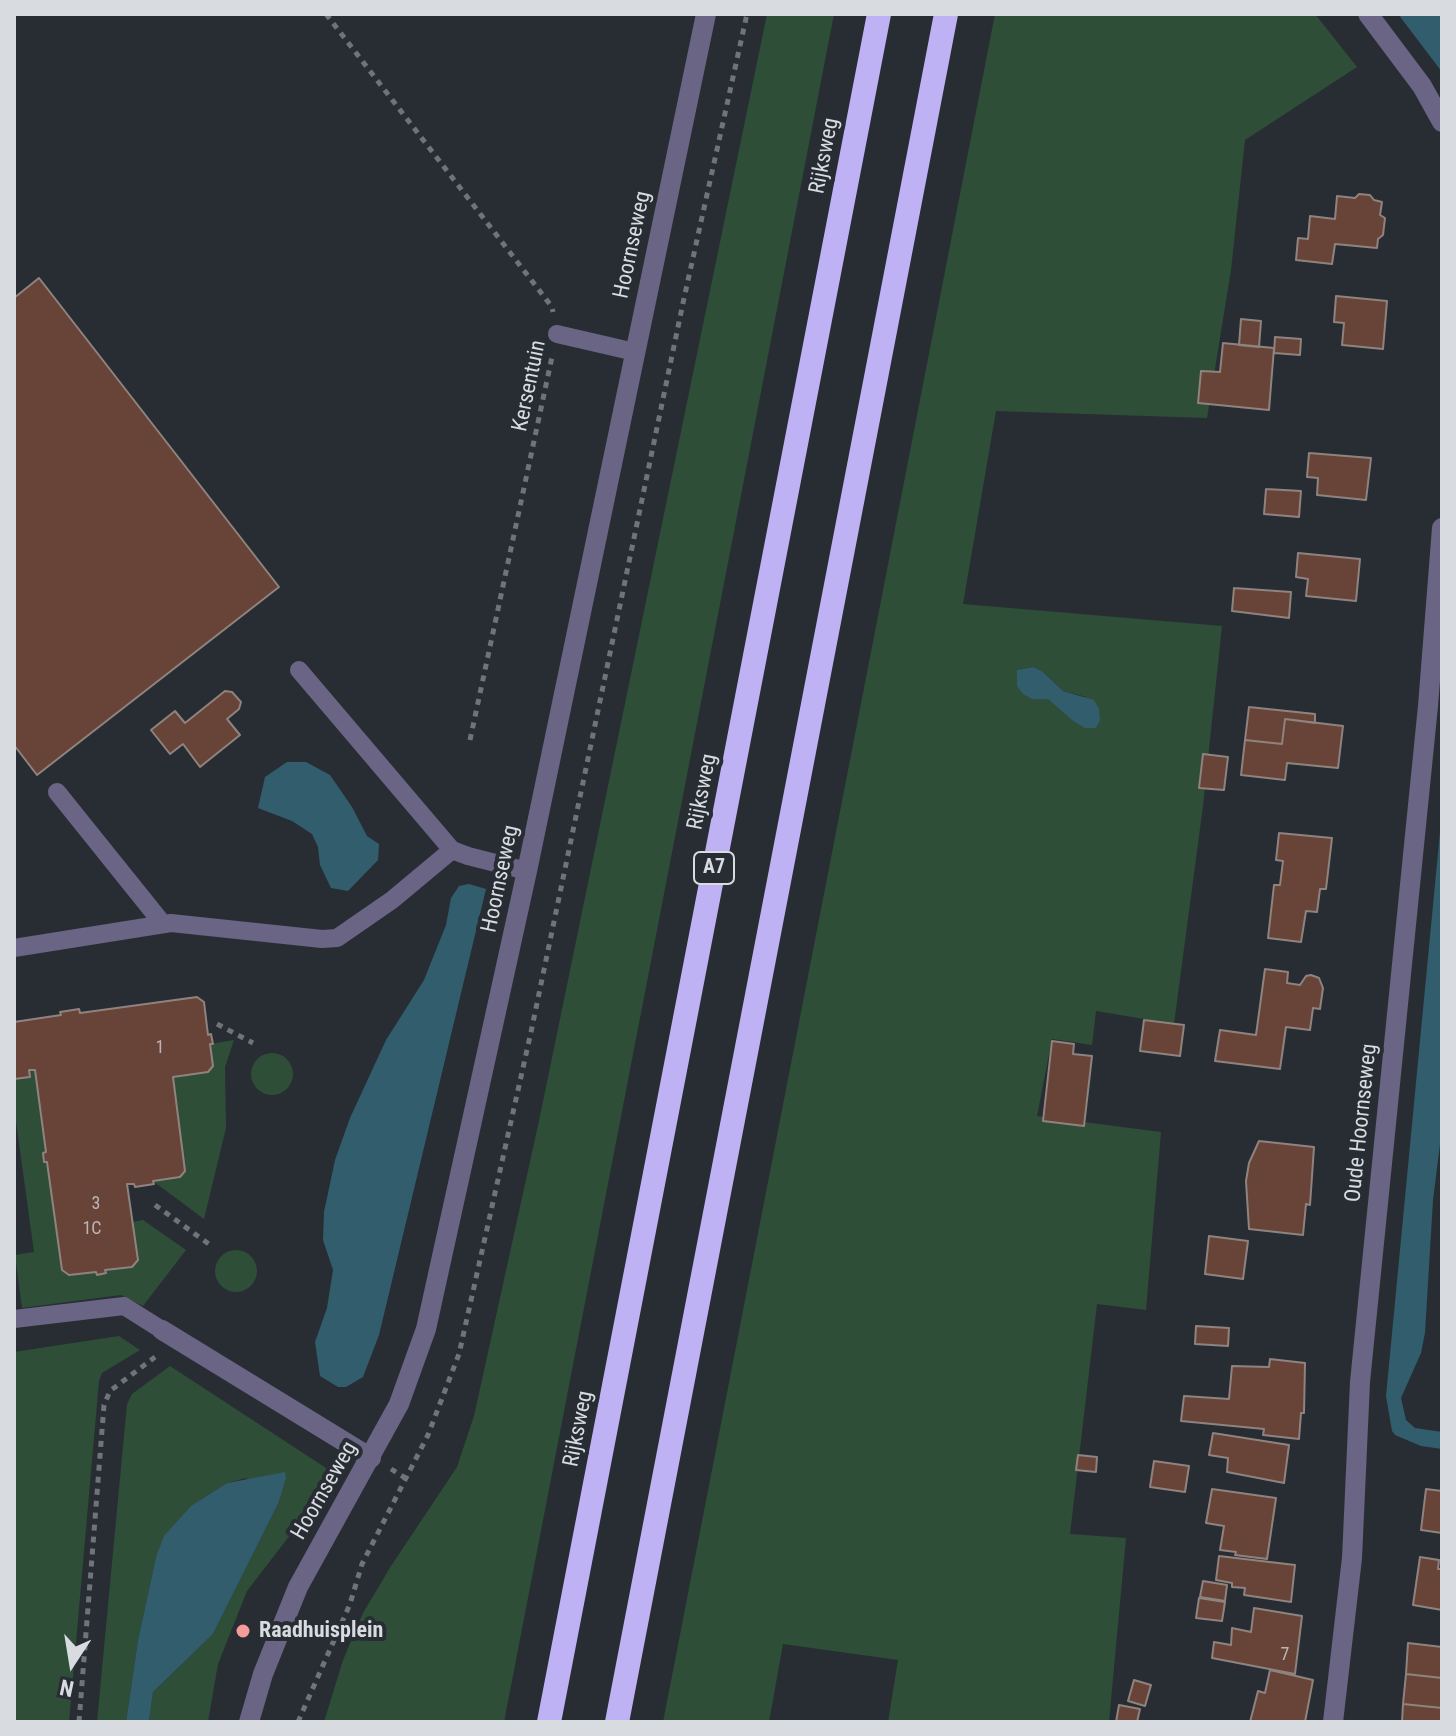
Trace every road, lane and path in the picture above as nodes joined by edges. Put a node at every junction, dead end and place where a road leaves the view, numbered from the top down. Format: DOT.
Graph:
graph roads {
  1 [pos="326,14"];
  2 [pos="706,14"];
  3 [pos="879,14"];
  4 [pos="946,14"];
  5 [pos="1368,14"];
  6 [pos="1442,122"];
  7 [pos="557,334"];
  8 [pos="635,352"];
  9 [pos="1442,528"];
  10 [pos="299,670"];
  11 [pos="470,740"];
  12 [pos="57,792"];
  13 [pos="452,850"];
  14 [pos="527,871"];
  15 [pos="163,924"];
  16 [pos="14,948"];
  17 [pos="217,1024"];
  18 [pos="253,1043"];
  19 [pos="155,1205"];
  20 [pos="213,1247"];
  21 [pos="14,1319"];
  22 [pos="162,1330"];
  23 [pos="371,1458"];
  24 [pos="79,1722"];
  25 [pos="249,1722"];
  26 [pos="549,1722"];
  27 [pos="617,1722"];
  28 [pos="1333,1722"];
  1 -- 7 [label="path, Kersentuin"];
  2 -- 8 [label="street, Hoornseweg"];
  3 -- 26 [label="highway, Rijksweg / A7"];
  4 -- 27 [label="highway"];
  5 -- 6 [label="street"];
  7 -- 8 [label="lane"];
  7 -- 11 [label="path, Kersentuin"];
  8 -- 14 [label="street, Hoornseweg"];
  9 -- 28 [label="street, Oude Hoornseweg"];
  10 -- 13 [label="lane"];
  12 -- 15 [label="lane"];
  13 -- 14 [label="lane"];
  13 -- 15 [label="lane"];
  14 -- 23 [label="street, Hoornseweg"];
  15 -- 16 [label="lane"];
  17 -- 18 [label="path"];
  19 -- 20 [label="path"];
  21 -- 22 [label="lane"];
  22 -- 23 [label="street"];
  22 -- 24 [label="path"];
  23 -- 25 [label="street, Hoornseweg"];
}
